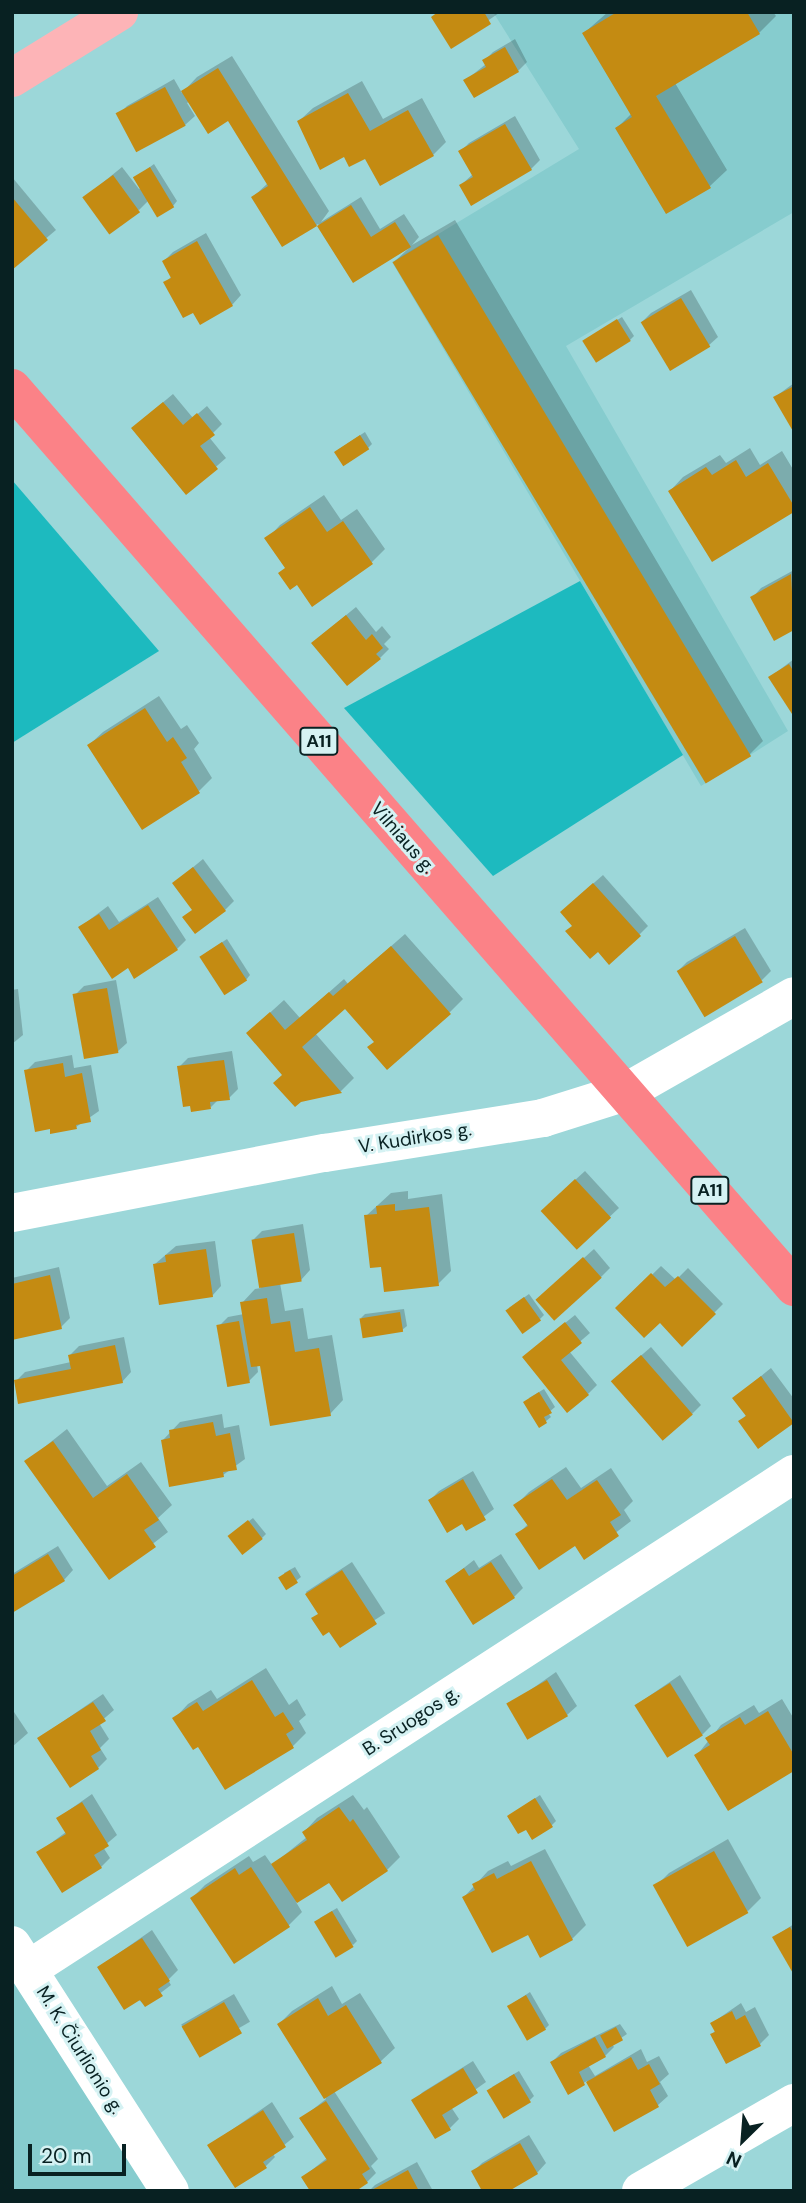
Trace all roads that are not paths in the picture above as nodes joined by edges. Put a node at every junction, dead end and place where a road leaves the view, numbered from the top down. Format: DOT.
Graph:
graph roads {
  1 [pos="119,12"];
  2 [pos="12,78"];
  3 [pos="12,388"];
  4 [pos="794,996"];
  5 [pos="626,1093"];
  6 [pos="12,1213"];
  7 [pos="794,1287"];
  8 [pos="794,1474"];
  9 [pos="20,1957"];
  10 [pos="794,2103"];
  11 [pos="170,2191"];
  12 [pos="641,2191"];
  1 -- 2 [label="main road"];
  3 -- 5 [label="highway, Vilniaus g. / A11"];
  4 -- 5 [label="street, V. Kudirkos g."];
  5 -- 6 [label="street, V. Kudirkos g."];
  5 -- 7 [label="highway, Vilniaus g. / A11"];
  8 -- 9 [label="street, B. Sruogos g."];
  9 -- 11 [label="street, M. K. Čiurlionio g."];
  10 -- 12 [label="street"];
}
